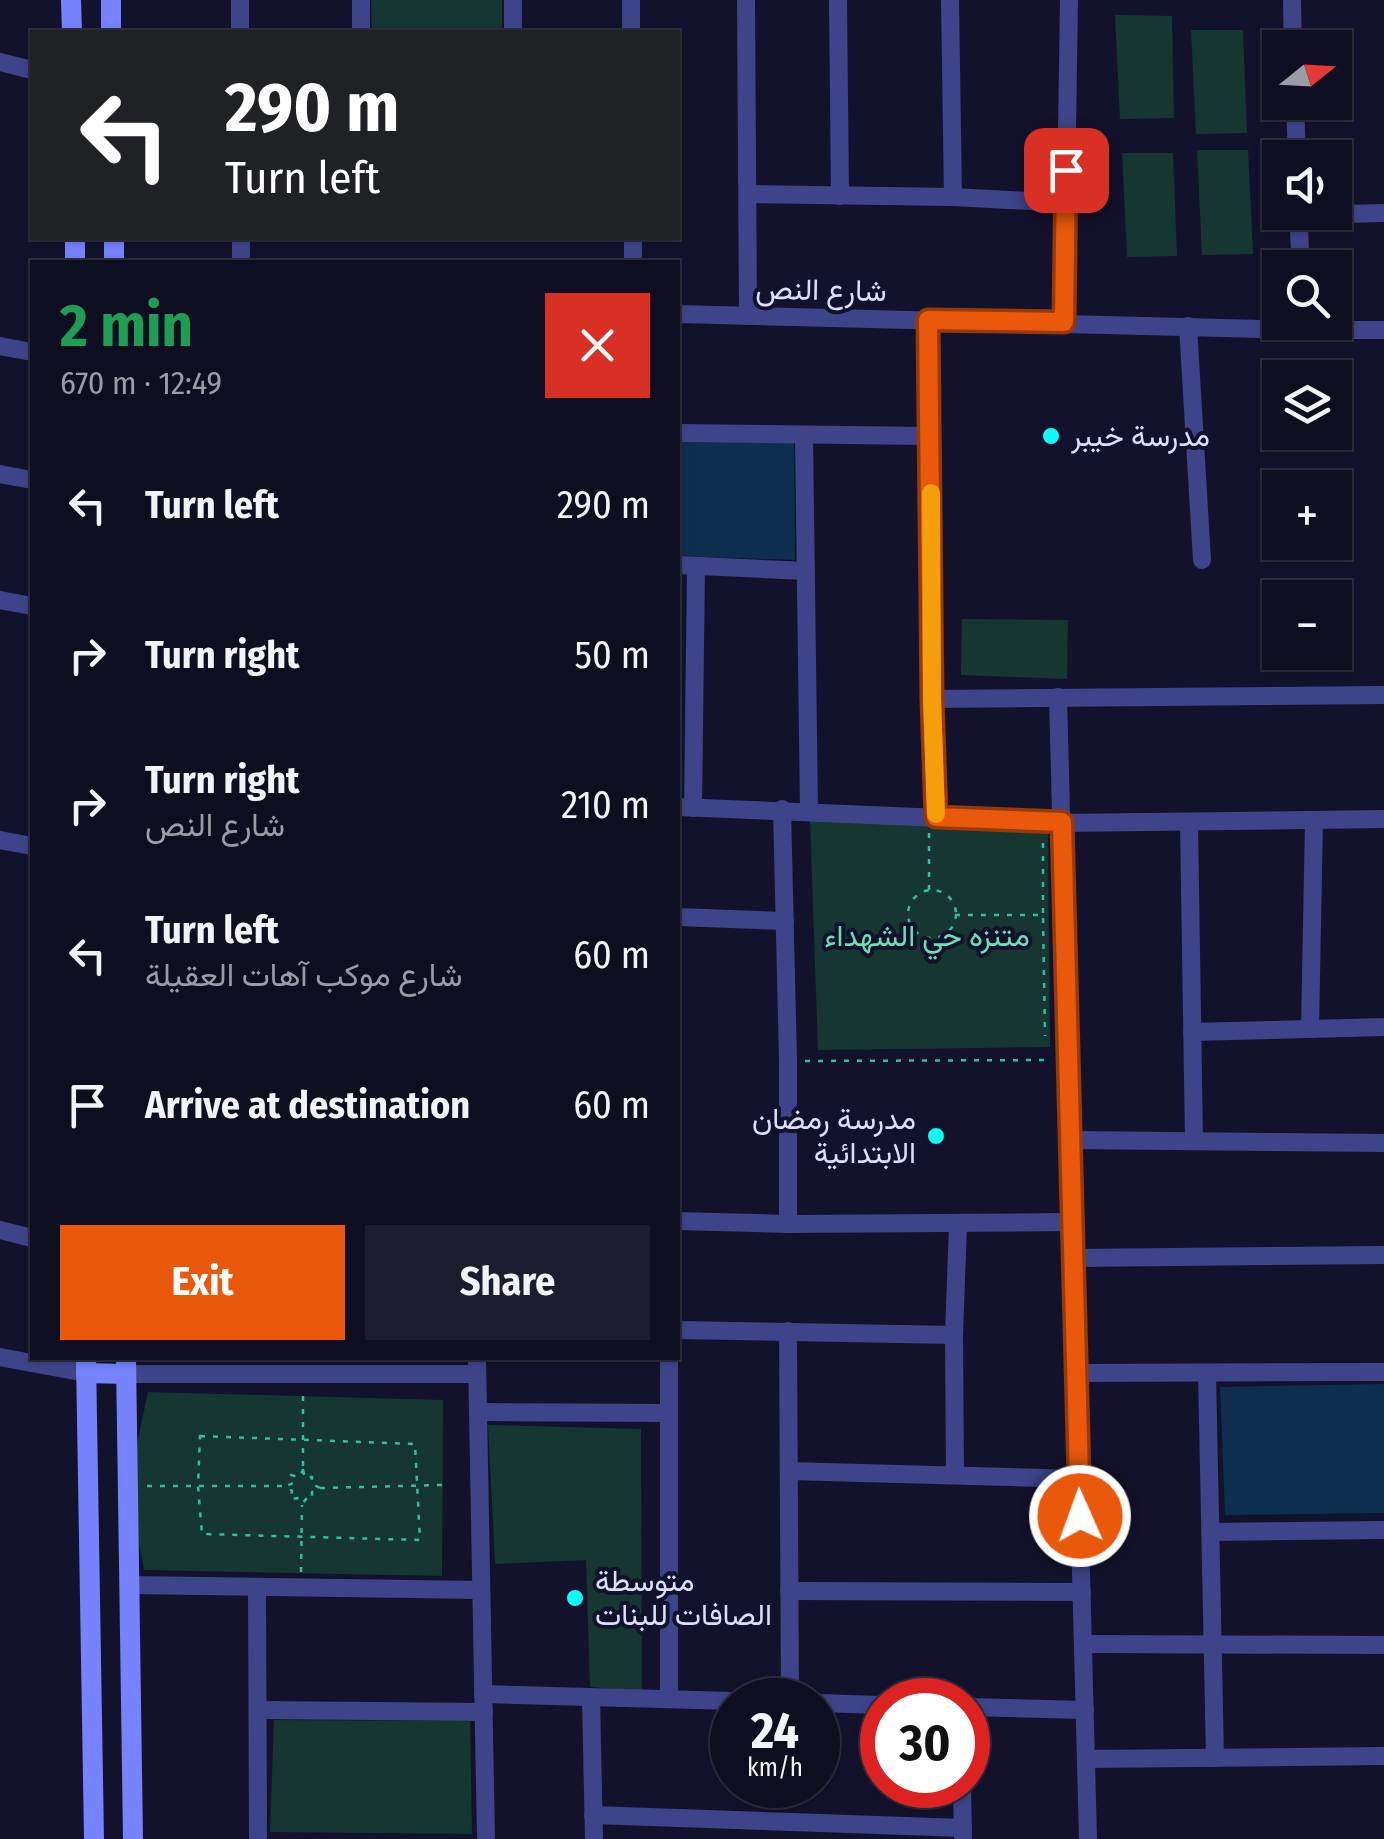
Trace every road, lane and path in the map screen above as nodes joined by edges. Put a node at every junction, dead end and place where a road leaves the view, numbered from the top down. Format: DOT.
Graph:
graph roads {
  1 [pos="71,0"];
  2 [pos="111,0"];
  3 [pos="240,0"];
  4 [pos="361,0"];
  5 [pos="513,0"];
  6 [pos="630,0"];
  7 [pos="746,0"];
  8 [pos="838,0"];
  9 [pos="950,0"];
  10 [pos="1069,0"];
  11 [pos="1292,0"];
  12 [pos="72,30"];
  13 [pos="111,30"];
  14 [pos="240,30"];
  15 [pos="360,30"];
  16 [pos="513,30"];
  17 [pos="631,30"];
  18 [pos="1293,30"];
  19 [pos="0,62"];
  20 [pos="30,70"];
  21 [pos="748,194"];
  22 [pos="840,196"];
  23 [pos="954,197"];
  24 [pos="1066,203"];
  25 [pos="1352,213"];
  26 [pos="1384,213"];
  27 [pos="680,314"];
  28 [pos="748,316"];
  29 [pos="928,320"];
  30 [pos="1064,322"];
  31 [pos="1188,326"];
  32 [pos="1262,326"];
  33 [pos="1352,328"];
  34 [pos="1384,330"];
  35 [pos="0,346"];
  36 [pos="30,352"];
  37 [pos="680,433"];
  38 [pos="804,434"];
  39 [pos="930,436"];
  40 [pos="0,474"];
  41 [pos="30,480"];
  42 [pos="1202,560"];
  43 [pos="686,566"];
  44 [pos="806,572"];
  45 [pos="0,600"];
  46 [pos="30,606"];
  47 [pos="1384,695"];
  48 [pos="1058,697"];
  49 [pos="932,699"];
  50 [pos="685,807"];
  51 [pos="782,810"];
  52 [pos="809,811"];
  53 [pos="933,817"];
  54 [pos="1384,819"];
  55 [pos="1314,820"];
  56 [pos="1062,822"];
  57 [pos="1189,823"];
  58 [pos="1043,834"];
  59 [pos="0,840"];
  60 [pos="30,846"];
  61 [pos="929,891"];
  62 [pos="1043,914"];
  63 [pos="955,916"];
  64 [pos="680,918"];
  65 [pos="785,920"];
  66 [pos="1384,1027"];
  67 [pos="1310,1029"];
  68 [pos="1192,1032"];
  69 [pos="1045,1036"];
  70 [pos="788,1060"];
  71 [pos="1068,1060"];
  72 [pos="1070,1140"];
  73 [pos="1194,1141"];
  74 [pos="1384,1143"];
  75 [pos="680,1221"];
  76 [pos="1072,1222"];
  77 [pos="788,1224"];
  78 [pos="958,1224"];
  79 [pos="0,1230"];
  80 [pos="30,1238"];
  81 [pos="1384,1256"];
  82 [pos="1073,1258"];
  83 [pos="680,1330"];
  84 [pos="788,1331"];
  85 [pos="954,1336"];
  86 [pos="0,1357"];
  87 [pos="30,1360"];
  88 [pos="32,1360"];
  89 [pos="669,1360"];
  90 [pos="86,1365"];
  91 [pos="126,1366"];
  92 [pos="477,1366"];
  93 [pos="1384,1372"];
  94 [pos="1207,1373"];
  95 [pos="1076,1374"];
  96 [pos="303,1396"];
  97 [pos="478,1412"];
  98 [pos="669,1413"];
  99 [pos="303,1442"];
  100 [pos="303,1470"];
  101 [pos="789,1470"];
  102 [pos="955,1475"];
  103 [pos="1079,1479"];
  104 [pos="442,1484"];
  105 [pos="417,1485"];
  106 [pos="128,1486"];
  107 [pos="198,1486"];
  108 [pos="286,1486"];
  109 [pos="320,1488"];
  110 [pos="302,1503"];
  111 [pos="1384,1530"];
  112 [pos="1211,1532"];
  113 [pos="302,1537"];
  114 [pos="301,1573"];
  115 [pos="130,1585"];
  116 [pos="257,1587"];
  117 [pos="482,1590"];
  118 [pos="790,1591"];
  119 [pos="1082,1592"];
  120 [pos="1083,1644"];
  121 [pos="1213,1644"];
  122 [pos="1384,1645"];
  123 [pos="790,1678"];
  124 [pos="591,1697"];
  125 [pos="669,1699"];
  126 [pos="710,1700"];
  127 [pos="484,1703"];
  128 [pos="990,1708"];
  129 [pos="258,1710"];
  130 [pos="1085,1710"];
  131 [pos="1384,1756"];
  132 [pos="1216,1758"];
  133 [pos="1086,1759"];
  134 [pos="593,1815"];
  135 [pos="714,1819"];
  136 [pos="827,1831"];
  137 [pos="962,1833"];
  138 [pos="94,1839"];
  139 [pos="132,1839"];
  140 [pos="258,1839"];
  141 [pos="486,1839"];
  142 [pos="594,1839"];
  143 [pos="714,1839"];
  144 [pos="1088,1839"];
  1 -- 12 [label="main road"];
  2 -- 13 [label="main road"];
  3 -- 14 [label="street"];
  4 -- 15 [label="street"];
  5 -- 16 [label="street"];
  6 -- 17 [label="street"];
  7 -- 21 [label="street"];
  8 -- 22 [label="street"];
  9 -- 23 [label="street"];
  10 -- 24 [label="street"];
  11 -- 18 [label="street"];
  19 -- 20 [label="street"];
  21 -- 22 [label="street"];
  21 -- 28 [label="street"];
  22 -- 23 [label="street"];
  23 -- 24 [label="street"];
  24 -- 30 [label="street"];
  25 -- 26 [label="street"];
  27 -- 28 [label="street, شارع النص"];
  28 -- 29 [label="street, شارع النص"];
  29 -- 30 [label="street, شارع النص"];
  29 -- 39 [label="street"];
  30 -- 31 [label="street, شارع النص"];
  31 -- 32 [label="street, شارع النص"];
  31 -- 42 [label="street"];
  33 -- 34 [label="street, شارع النص"];
  35 -- 36 [label="street"];
  37 -- 38 [label="street"];
  38 -- 39 [label="street"];
  38 -- 44 [label="street"];
  39 -- 49 [label="street"];
  40 -- 41 [label="street"];
  43 -- 44 [label="street"];
  43 -- 50 [label="street"];
  44 -- 52 [label="street"];
  45 -- 46 [label="street"];
  47 -- 48 [label="street"];
  48 -- 49 [label="street"];
  48 -- 56 [label="street"];
  49 -- 53 [label="street"];
  50 -- 51 [label="street"];
  51 -- 52 [label="street"];
  51 -- 65 [label="street"];
  52 -- 53 [label="street"];
  53 -- 56 [label="street"];
  53 -- 61 [label="path"];
  54 -- 55 [label="street"];
  55 -- 57 [label="street"];
  55 -- 67 [label="street"];
  56 -- 57 [label="street"];
  56 -- 71 [label="street"];
  57 -- 68 [label="street"];
  58 -- 62 [label="path"];
  59 -- 60 [label="street"];
  61 -- 63 [label="path"];
  61 -- 63 [label="path"];
  62 -- 63 [label="path"];
  62 -- 69 [label="path"];
  64 -- 65 [label="street"];
  65 -- 70 [label="street"];
  66 -- 67 [label="street"];
  67 -- 68 [label="street"];
  68 -- 73 [label="street"];
  70 -- 71 [label="path"];
  70 -- 77 [label="street"];
  71 -- 72 [label="street"];
  72 -- 73 [label="street"];
  72 -- 76 [label="street"];
  73 -- 74 [label="street"];
  75 -- 77 [label="street"];
  76 -- 78 [label="street"];
  76 -- 82 [label="street"];
  77 -- 78 [label="street"];
  78 -- 85 [label="street"];
  79 -- 80 [label="street"];
  81 -- 82 [label="street"];
  82 -- 95 [label="street"];
  83 -- 84 [label="street"];
  84 -- 85 [label="street"];
  84 -- 101 [label="street"];
  85 -- 102 [label="street"];
  86 -- 87 [label="street"];
  88 -- 90 [label="street"];
  89 -- 98 [label="street"];
  90 -- 91 [label="main road"];
  90 -- 138 [label="main road"];
  91 -- 92 [label="street"];
  91 -- 106 [label="main road"];
  92 -- 97 [label="street"];
  93 -- 94 [label="street"];
  94 -- 95 [label="street"];
  94 -- 112 [label="street"];
  95 -- 103 [label="street"];
  96 -- 99 [label="path"];
  97 -- 98 [label="street"];
  97 -- 117 [label="street"];
  98 -- 125 [label="street"];
  99 -- 100 [label="path"];
  99 -- 105 [label="path"];
  99 -- 107 [label="path"];
  100 -- 108 [label="path"];
  100 -- 109 [label="path"];
  101 -- 102 [label="street"];
  101 -- 118 [label="street"];
  102 -- 103 [label="street"];
  103 -- 119 [label="street"];
  104 -- 105 [label="path"];
  105 -- 109 [label="path"];
  105 -- 113 [label="path"];
  106 -- 107 [label="path"];
  106 -- 115 [label="main road"];
  107 -- 108 [label="path"];
  107 -- 113 [label="path"];
  108 -- 110 [label="path"];
  109 -- 110 [label="path"];
  110 -- 113 [label="path"];
  111 -- 112 [label="street"];
  112 -- 121 [label="street"];
  113 -- 114 [label="path"];
  115 -- 116 [label="street"];
  115 -- 139 [label="main road"];
  116 -- 117 [label="street"];
  116 -- 129 [label="street"];
  117 -- 127 [label="street"];
  118 -- 119 [label="street"];
  118 -- 123 [label="street"];
  119 -- 120 [label="street"];
  120 -- 121 [label="street"];
  120 -- 130 [label="street"];
  121 -- 122 [label="street"];
  121 -- 132 [label="street"];
  124 -- 125 [label="street"];
  124 -- 127 [label="street"];
  124 -- 134 [label="street"];
  125 -- 126 [label="street"];
  127 -- 129 [label="street"];
  127 -- 141 [label="street"];
  128 -- 130 [label="street"];
  129 -- 140 [label="street"];
  130 -- 133 [label="street"];
  131 -- 132 [label="street"];
  132 -- 133 [label="street"];
  133 -- 144 [label="street"];
  134 -- 135 [label="street"];
  134 -- 142 [label="street"];
  135 -- 136 [label="street"];
  135 -- 143 [label="street"];
  136 -- 137 [label="street"];
}
